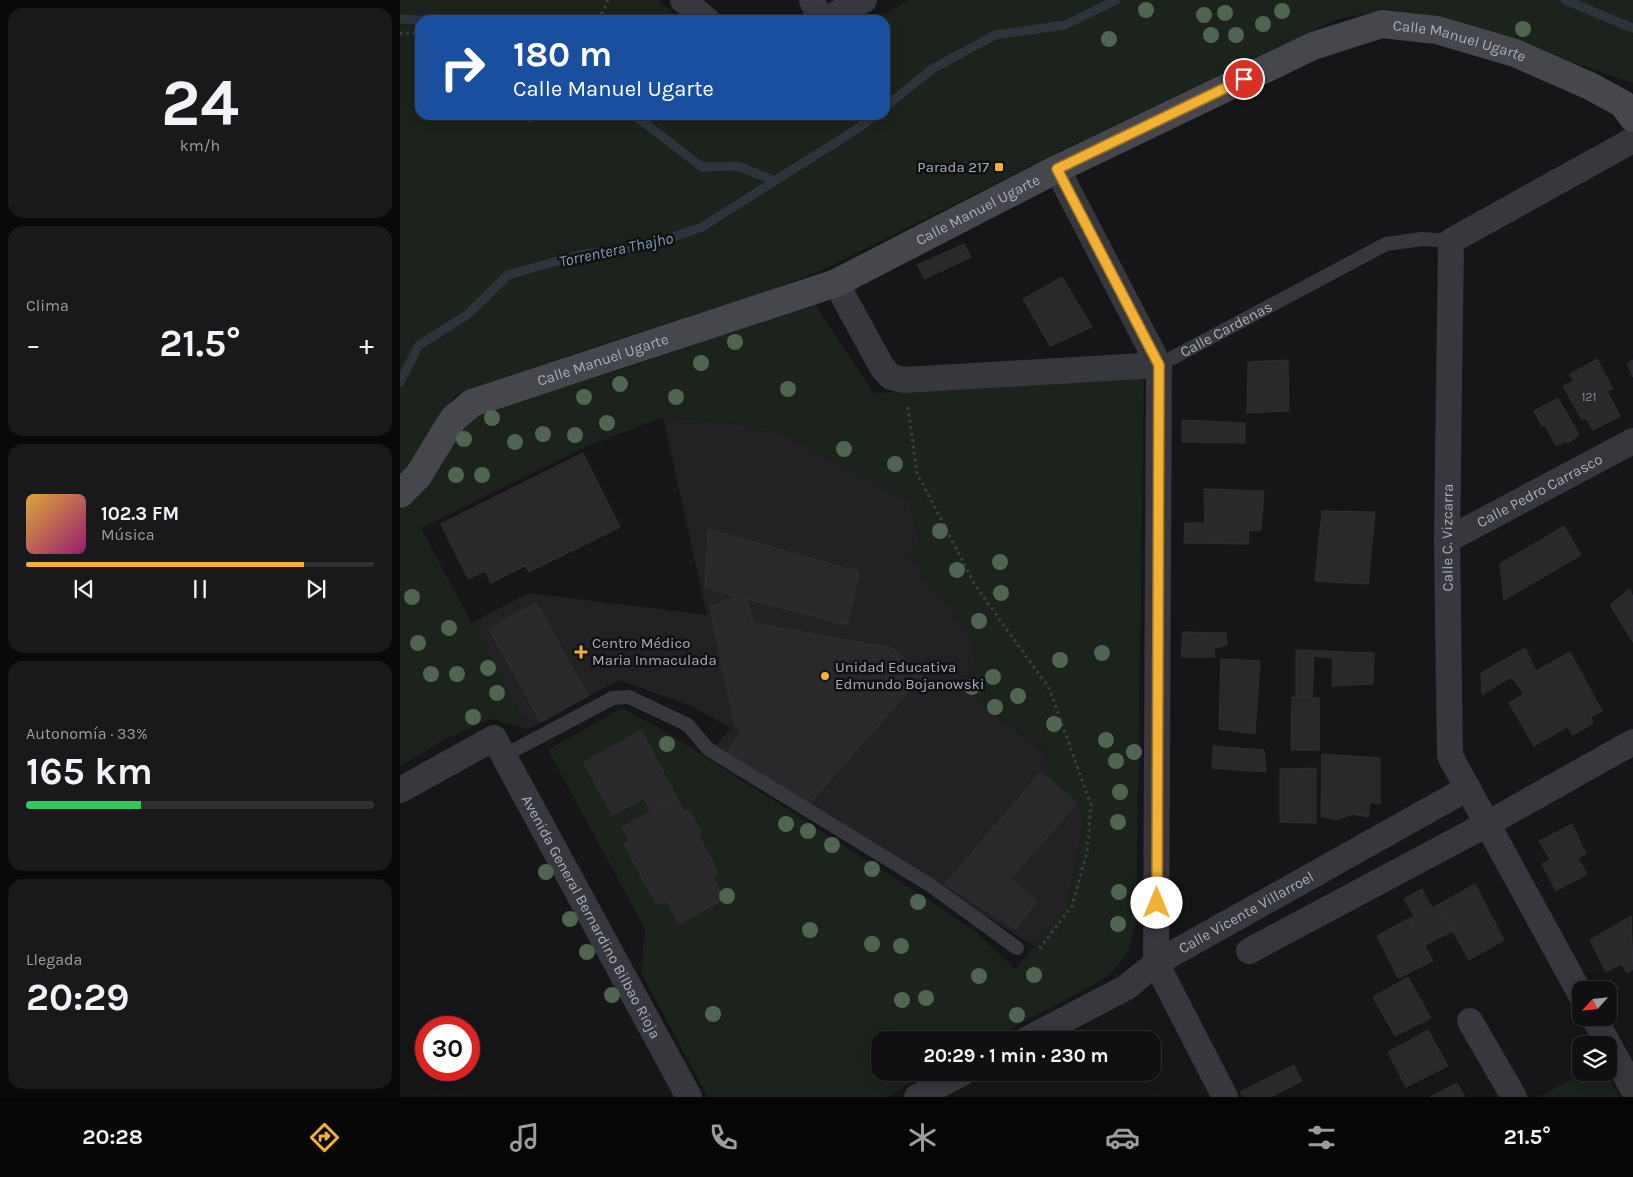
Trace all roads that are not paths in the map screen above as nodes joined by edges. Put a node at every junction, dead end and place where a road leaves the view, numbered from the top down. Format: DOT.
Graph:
graph roads {
  1 [pos="683,0"];
  2 [pos="812,0"];
  3 [pos="864,0"];
  4 [pos="701,15"];
  5 [pos="820,15"];
  6 [pos="832,15"];
  7 [pos="1633,118"];
  8 [pos="1633,140"];
  9 [pos="1057,169"];
  10 [pos="1451,241"];
  11 [pos="836,283"];
  12 [pos="1159,365"];
  13 [pos="1633,441"];
  14 [pos="400,494"];
  15 [pos="1447,540"];
  16 [pos="1633,742"];
  17 [pos="499,747"];
  18 [pos="1468,788"];
  19 [pos="400,790"];
  20 [pos="1487,824"];
  21 [pos="1017,948"];
  22 [pos="1250,951"];
  23 [pos="1156,963"];
  24 [pos="1573,981"];
  25 [pos="1470,1021"];
  26 [pos="1598,1026"];
  27 [pos="1043,1031"];
  28 [pos="947,1081"];
  29 [pos="1633,1089"];
  30 [pos="689,1097"];
  31 [pos="917,1097"];
  32 [pos="1225,1097"];
  33 [pos="1514,1097"];
  1 -- 4 [label="street"];
  2 -- 5 [label="street"];
  3 -- 6 [label="street"];
  7 -- 9 [label="street, Calle Manuel Ugarte"];
  8 -- 10 [label="street"];
  9 -- 11 [label="street, Calle Manuel Ugarte"];
  9 -- 12 [label="street"];
  10 -- 12 [label="lane, Calle Cardenas"];
  10 -- 15 [label="street, Calle C. Vizcarra"];
  11 -- 12 [label="street, Calle Cardenas"];
  11 -- 14 [label="street, Calle Manuel Ugarte"];
  12 -- 23 [label="street"];
  13 -- 15 [label="street, Calle Pedro Carrasco"];
  15 -- 18 [label="street, Calle C. Vizcarra"];
  16 -- 20 [label="street"];
  17 -- 19 [label="street"];
  17 -- 21 [label="lane"];
  17 -- 30 [label="street, Avenida General Bernardino Bilbao Rioja"];
  18 -- 20 [label="street, Calle C. Vizcarra"];
  18 -- 23 [label="street, Calle Vicente Villarroel"];
  20 -- 22 [label="street"];
  20 -- 24 [label="street, Calle C. Vizcarra"];
  23 -- 27 [label="street, Calle Vicente Villarroel"];
  23 -- 32 [label="street"];
  25 -- 33 [label="street"];
  26 -- 29 [label="street"];
  28 -- 31 [label="street"];
}
